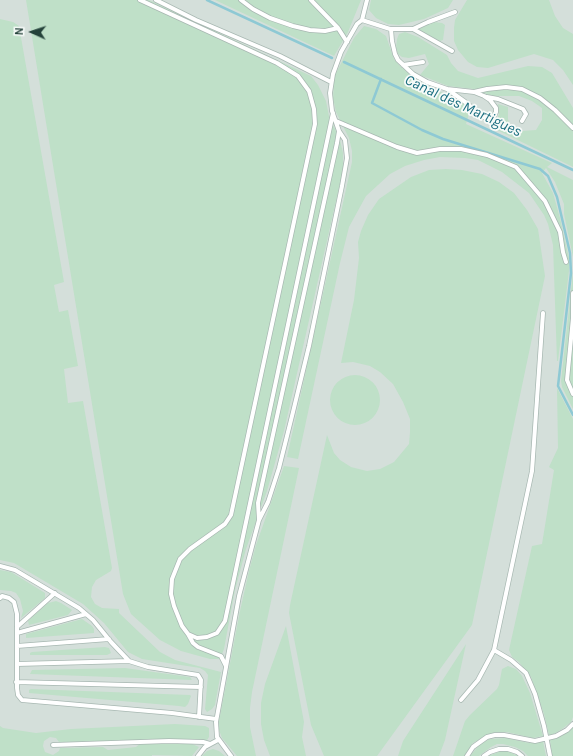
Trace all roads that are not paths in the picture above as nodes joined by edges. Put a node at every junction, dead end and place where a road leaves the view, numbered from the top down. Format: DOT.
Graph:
graph roads {
  1 [pos="140,0"];
  2 [pos="156,0"];
  3 [pos="241,0"];
  4 [pos="311,0"];
  5 [pos="367,0"];
  6 [pos="455,12"];
  7 [pos="362,20"];
  8 [pos="338,28"];
  9 [pos="391,29"];
  10 [pos="413,29"];
  11 [pos="347,42"];
  12 [pos="452,51"];
  13 [pos="423,62"];
  14 [pos="403,65"];
  15 [pos="332,82"];
  16 [pos="447,89"];
  17 [pos="474,92"];
  18 [pos="485,97"];
  19 [pos="333,113"];
  20 [pos="336,121"];
  21 [pos="522,121"];
  22 [pos="573,128"];
  23 [pos="339,130"];
  24 [pos="566,262"];
  25 [pos="573,294"];
  26 [pos="543,312"];
  27 [pos="573,394"];
  28 [pos="259,520"];
  29 [pos="0,566"];
  30 [pos="56,593"];
  31 [pos="0,598"];
  32 [pos="86,614"];
  33 [pos="17,627"];
  34 [pos="17,633"];
  35 [pos="188,634"];
  36 [pos="109,639"];
  37 [pos="17,646"];
  38 [pos="494,650"];
  39 [pos="129,661"];
  40 [pos="17,664"];
  41 [pos="226,666"];
  42 [pos="16,682"];
  43 [pos="200,687"];
  44 [pos="461,700"];
  45 [pos="199,716"];
  46 [pos="216,719"];
  47 [pos="573,724"];
  48 [pos="546,739"];
  49 [pos="218,740"];
  50 [pos="210,744"];
  51 [pos="53,745"];
  52 [pos="198,756"];
  53 [pos="231,756"];
  54 [pos="467,756"];
  55 [pos="484,756"];
  56 [pos="522,756"];
  57 [pos="550,756"];
  1 -- 35 [label="lane"];
  2 -- 15 [label="lane"];
  3 -- 8 [label="lane"];
  4 -- 8 [label="lane"];
  5 -- 7 [label="lane"];
  6 -- 10 [label="lane"];
  7 -- 9 [label="lane"];
  7 -- 11 [label="lane"];
  8 -- 11 [label="lane"];
  9 -- 10 [label="lane"];
  9 -- 14 [label="lane"];
  10 -- 12 [label="lane"];
  11 -- 15 [label="lane"];
  13 -- 14 [label="lane"];
  14 -- 16 [label="lane"];
  15 -- 19 [label="lane"];
  16 -- 17 [label="lane"];
  16 -- 18 [label="lane"];
  17 -- 18 [label="lane"];
  17 -- 22 [label="lane"];
  18 -- 21 [label="lane"];
  19 -- 20 [label="lane"];
  19 -- 35 [label="lane"];
  20 -- 23 [label="lane"];
  20 -- 24 [label="lane"];
  23 -- 28 [label="lane"];
  23 -- 28 [label="lane"];
  25 -- 27 [label="lane"];
  26 -- 38 [label="lane"];
  28 -- 41 [label="lane"];
  29 -- 30 [label="lane"];
  30 -- 32 [label="lane"];
  30 -- 33 [label="lane"];
  31 -- 33 [label="lane"];
  32 -- 34 [label="lane"];
  32 -- 36 [label="lane"];
  33 -- 34 [label="lane"];
  34 -- 37 [label="lane"];
  35 -- 41 [label="lane"];
  36 -- 37 [label="lane"];
  36 -- 39 [label="lane"];
  37 -- 40 [label="lane"];
  38 -- 44 [label="lane"];
  38 -- 48 [label="lane"];
  39 -- 40 [label="lane"];
  39 -- 43 [label="lane"];
  40 -- 42 [label="lane"];
  41 -- 46 [label="lane"];
  42 -- 43 [label="lane"];
  42 -- 45 [label="lane"];
  43 -- 45 [label="lane"];
  45 -- 46 [label="lane"];
  46 -- 49 [label="lane"];
  47 -- 48 [label="lane"];
  48 -- 54 [label="lane"];
  48 -- 57 [label="lane"];
  49 -- 50 [label="lane"];
  49 -- 53 [label="lane"];
  50 -- 51 [label="lane"];
  50 -- 52 [label="lane"];
  55 -- 56 [label="lane"];
}
